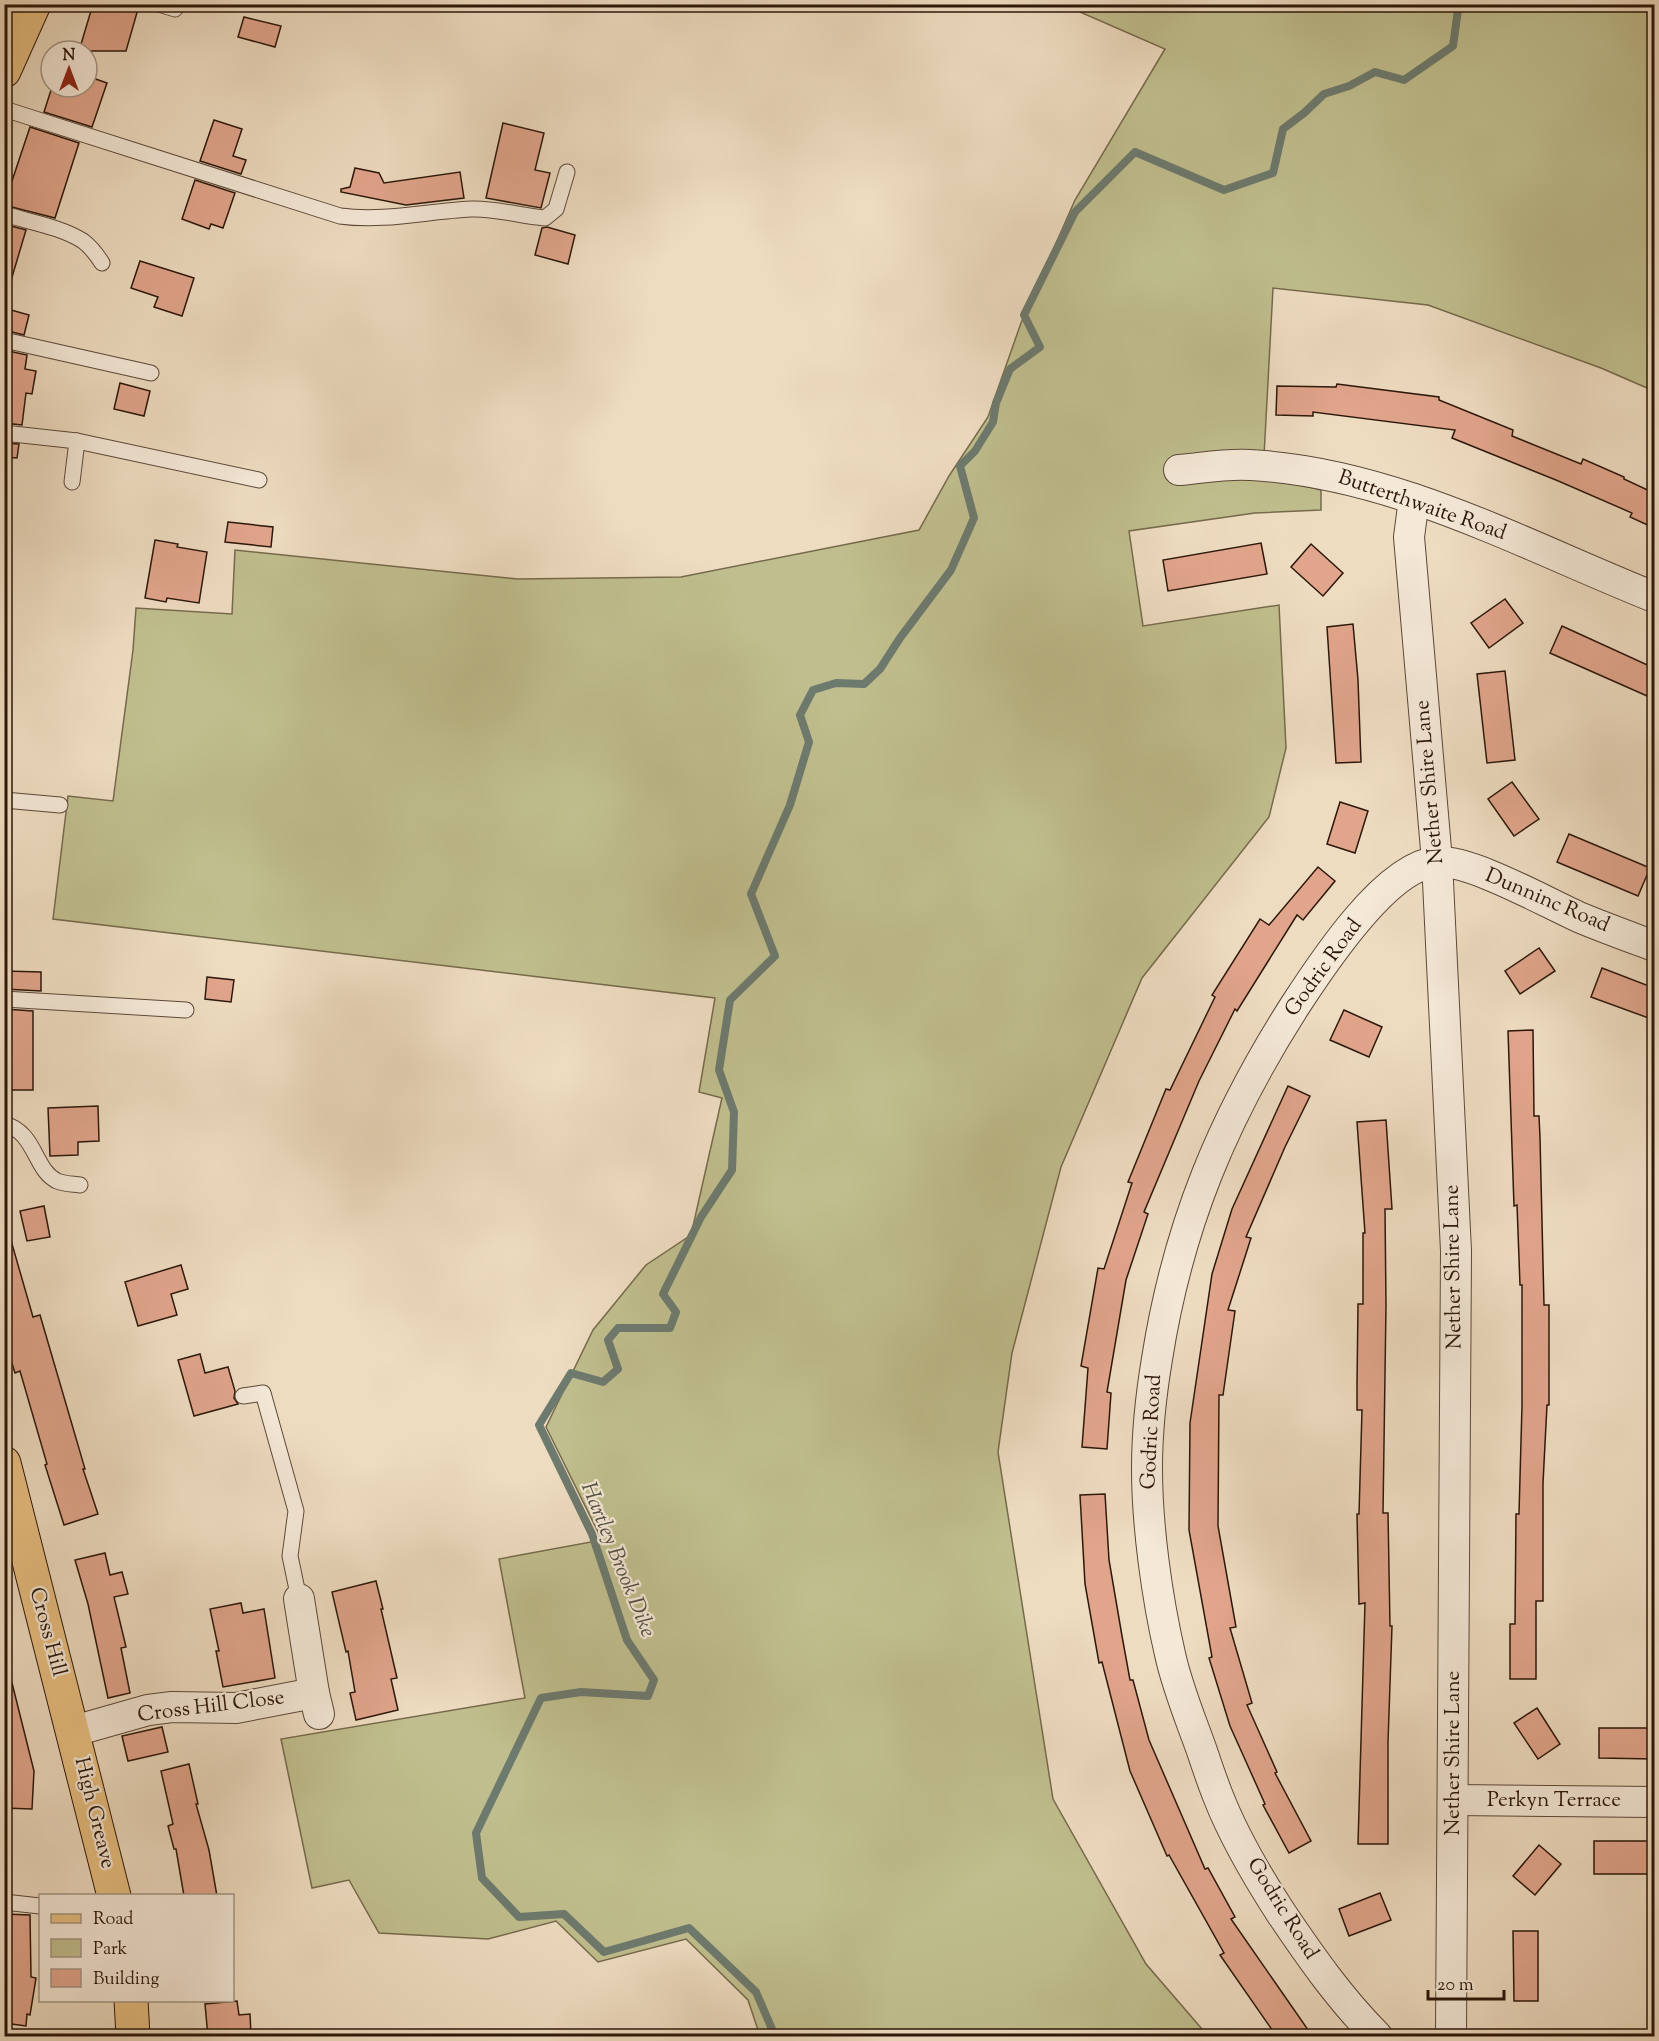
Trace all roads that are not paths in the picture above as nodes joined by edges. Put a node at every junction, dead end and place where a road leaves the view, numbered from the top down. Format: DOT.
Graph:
graph roads {
  1 [pos="34,4"];
  2 [pos="159,4"];
  3 [pos="175,9"];
  4 [pos="4,71"];
  5 [pos="4,109"];
  6 [pos="567,172"];
  7 [pos="4,214"];
  8 [pos="102,263"];
  9 [pos="4,340"];
  10 [pos="151,373"];
  11 [pos="4,433"];
  12 [pos="77,441"];
  13 [pos="1179,470"];
  14 [pos="259,480"];
  15 [pos="72,482"];
  16 [pos="1414,499"];
  17 [pos="1654,597"];
  18 [pos="4,800"];
  19 [pos="60,805"];
  20 [pos="1437,861"];
  21 [pos="1654,946"];
  22 [pos="4,999"];
  23 [pos="186,1010"];
  24 [pos="4,1124"];
  25 [pos="80,1185"];
  26 [pos="243,1396"];
  27 [pos="4,1463"];
  28 [pos="299,1599"];
  29 [pos="74,1731"];
  30 [pos="1454,1800"];
  31 [pos="1654,1802"];
  32 [pos="114,1894"];
  33 [pos="4,1902"];
  34 [pos="39,1906"];
  35 [pos="130,2002"];
  36 [pos="133,2037"];
  37 [pos="1377,2037"];
  38 [pos="1451,2037"];
  1 -- 4 [label="main road"];
  2 -- 3 [label="lane"];
  5 -- 6 [label="lane"];
  7 -- 8 [label="lane"];
  9 -- 10 [label="lane"];
  11 -- 12 [label="lane"];
  12 -- 14 [label="lane"];
  12 -- 15 [label="lane"];
  13 -- 16 [label="street, Butterthwaite Road"];
  16 -- 17 [label="street, Butterthwaite Road"];
  16 -- 20 [label="street, Nether Shire Lane"];
  18 -- 19 [label="lane"];
  20 -- 21 [label="street, Dunninc Road"];
  20 -- 30 [label="street, Nether Shire Lane"];
  20 -- 37 [label="street, Godric Road"];
  22 -- 23 [label="lane"];
  24 -- 25 [label="lane"];
  26 -- 28 [label="lane"];
  27 -- 29 [label="main road, Cross Hill"];
  28 -- 29 [label="street, Cross Hill Close"];
  29 -- 32 [label="main road, High Greave"];
  30 -- 31 [label="street, Perkyn Terrace"];
  30 -- 38 [label="street, Nether Shire Lane"];
  33 -- 34 [label="lane"];
  35 -- 36 [label="main road"];
}
